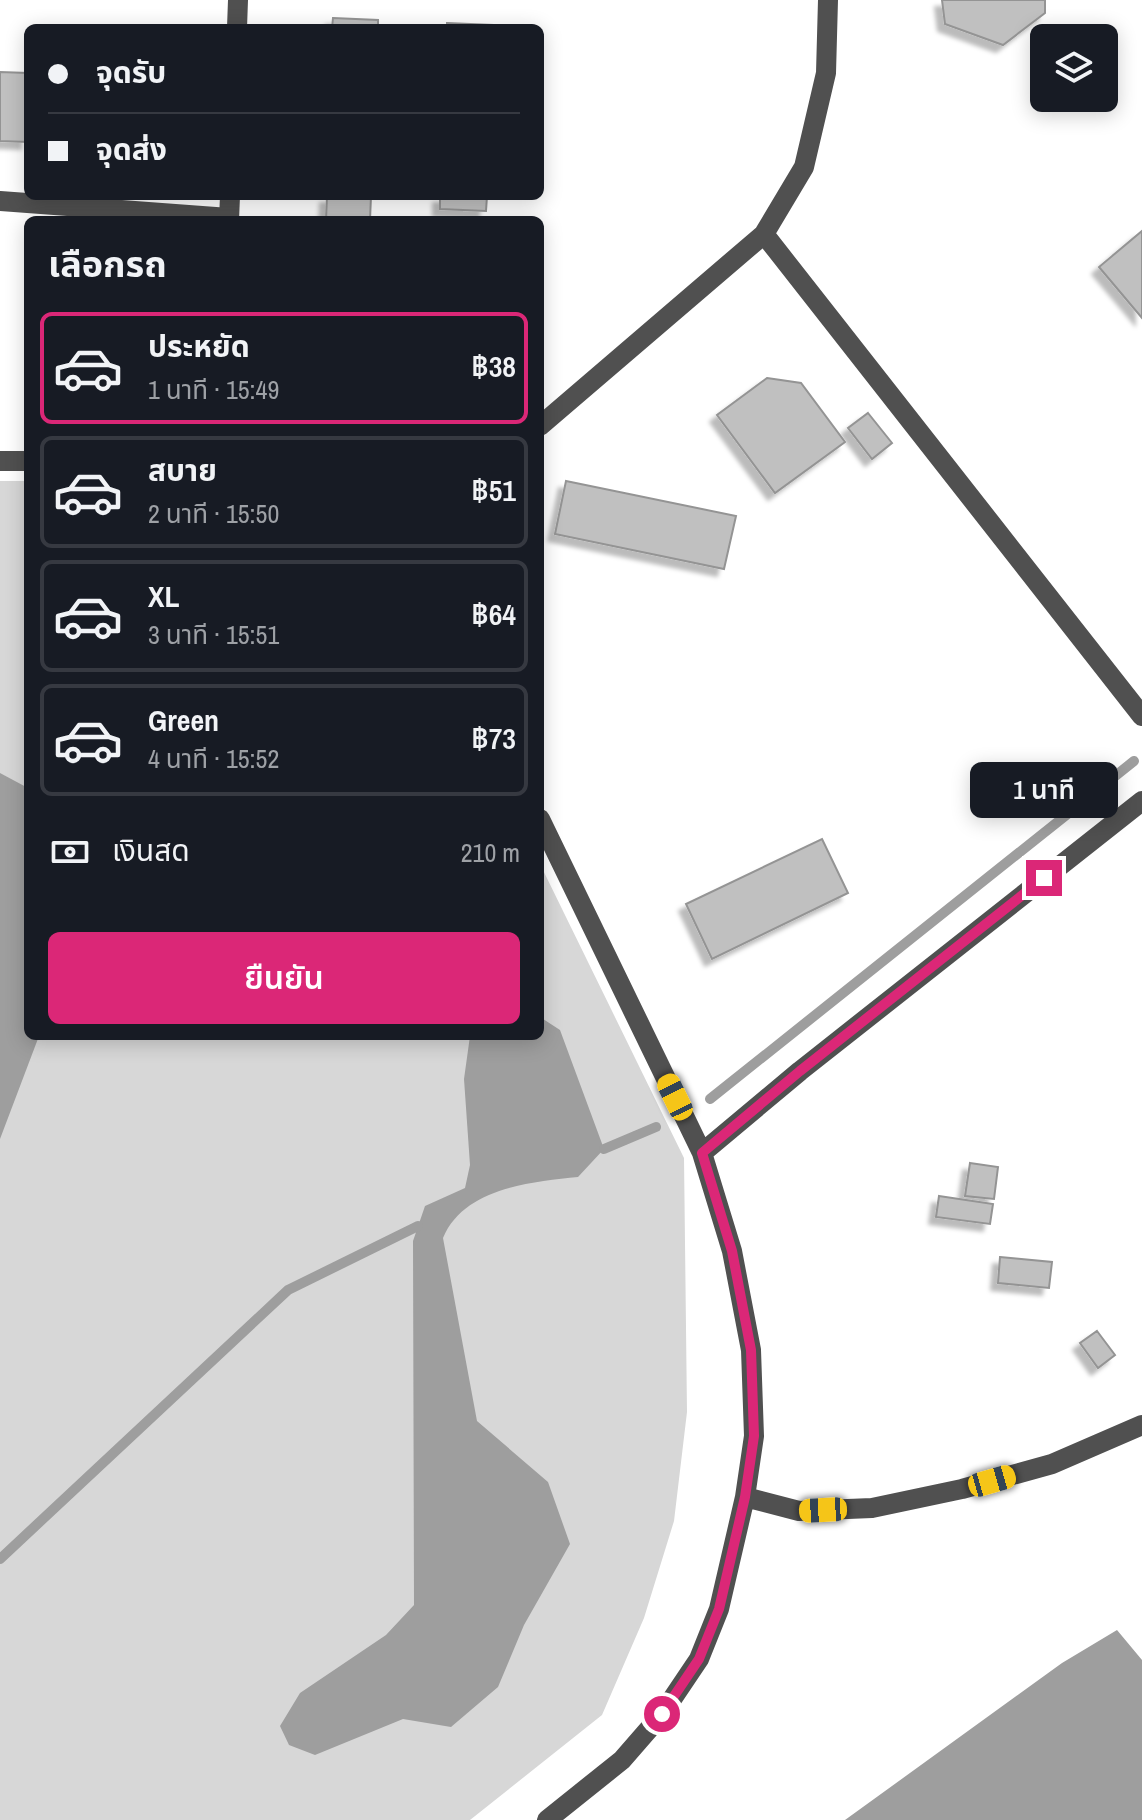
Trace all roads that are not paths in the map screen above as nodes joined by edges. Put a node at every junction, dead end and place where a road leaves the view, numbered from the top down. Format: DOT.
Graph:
graph roads {
  1 [pos="238,0"];
  2 [pos="828,0"];
  3 [pos="237,24"];
  4 [pos="0,201"];
  5 [pos="191,216"];
  6 [pos="764,234"];
  7 [pos="544,423"];
  8 [pos="0,461"];
  9 [pos="24,461"];
  10 [pos="1142,716"];
  11 [pos="1142,801"];
  12 [pos="544,827"];
  13 [pos="702,1153"];
  14 [pos="1142,1425"];
  15 [pos="745,1497"];
  16 [pos="547,1820"];
  1 -- 3 [label="lane"];
  2 -- 6 [label="lane"];
  4 -- 5 [label="lane"];
  6 -- 7 [label="lane"];
  6 -- 10 [label="lane"];
  8 -- 9 [label="lane"];
  11 -- 13 [label="lane"];
  12 -- 13 [label="lane"];
  13 -- 15 [label="lane"];
  14 -- 15 [label="lane"];
  15 -- 16 [label="lane"];
}
